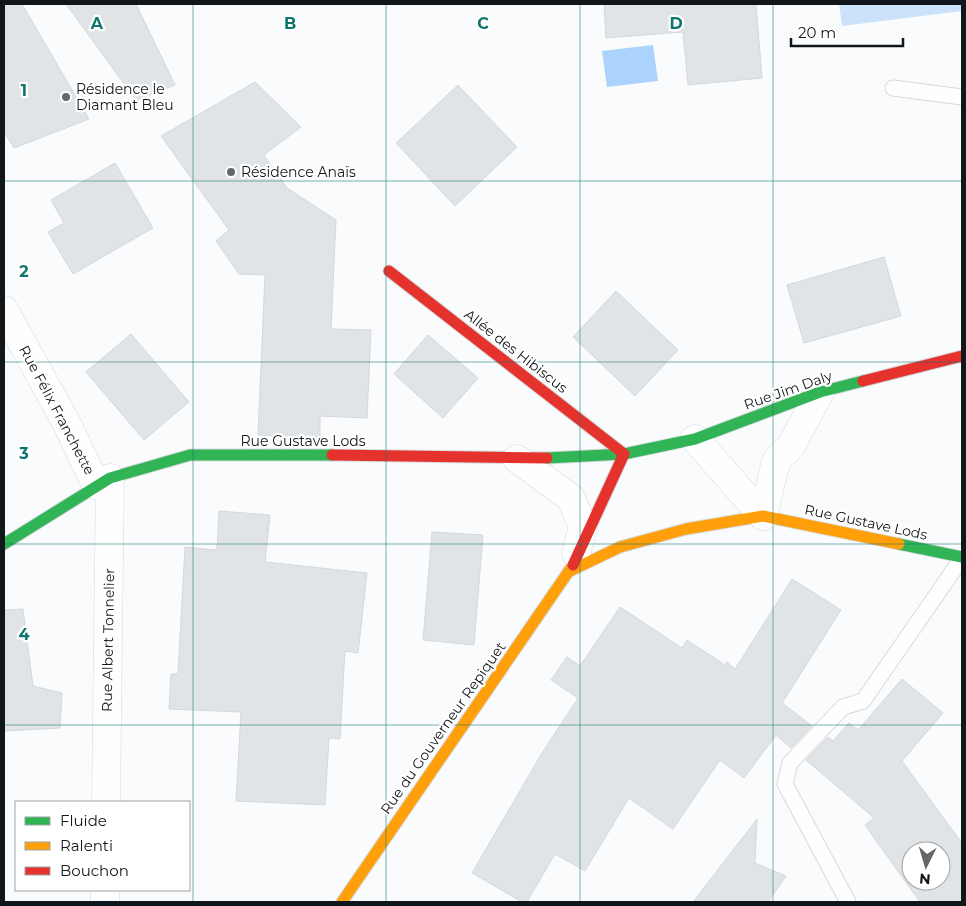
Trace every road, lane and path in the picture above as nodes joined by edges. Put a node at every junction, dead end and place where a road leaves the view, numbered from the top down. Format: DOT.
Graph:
graph roads {
  1 [pos="893,88"];
  2 [pos="962,97"];
  3 [pos="389,271"];
  4 [pos="4,310"];
  5 [pos="962,356"];
  6 [pos="820,392"];
  7 [pos="695,439"];
  8 [pos="624,454"];
  9 [pos="517,459"];
  10 [pos="103,481"];
  11 [pos="763,516"];
  12 [pos="4,544"];
  13 [pos="962,558"];
  14 [pos="570,571"];
  15 [pos="106,801"];
  16 [pos="342,902"];
  17 [pos="848,902"];
  1 -- 2 [label="lane"];
  3 -- 8 [label="street, Allée des Hibiscus"];
  4 -- 10 [label="street, Rue Félix Franchette"];
  5 -- 6 [label="street, Rue Jim Daly"];
  6 -- 7 [label="street, Rue Jim Daly"];
  6 -- 11 [label="street"];
  7 -- 8 [label="street, Rue Jim Daly"];
  7 -- 11 [label="street"];
  8 -- 9 [label="street, Rue Gustave Lods"];
  8 -- 14 [label="street, Rue du Gouverneur Repiquet"];
  9 -- 10 [label="street, Rue Gustave Lods"];
  9 -- 14 [label="street"];
  10 -- 12 [label="street, Rue Gustave Lods"];
  10 -- 15 [label="street, Rue Albert Tonnelier"];
  11 -- 13 [label="street, Rue Gustave Lods"];
  11 -- 14 [label="street"];
  13 -- 17 [label="lane"];
  14 -- 16 [label="street, Rue du Gouverneur Repiquet"];
}
